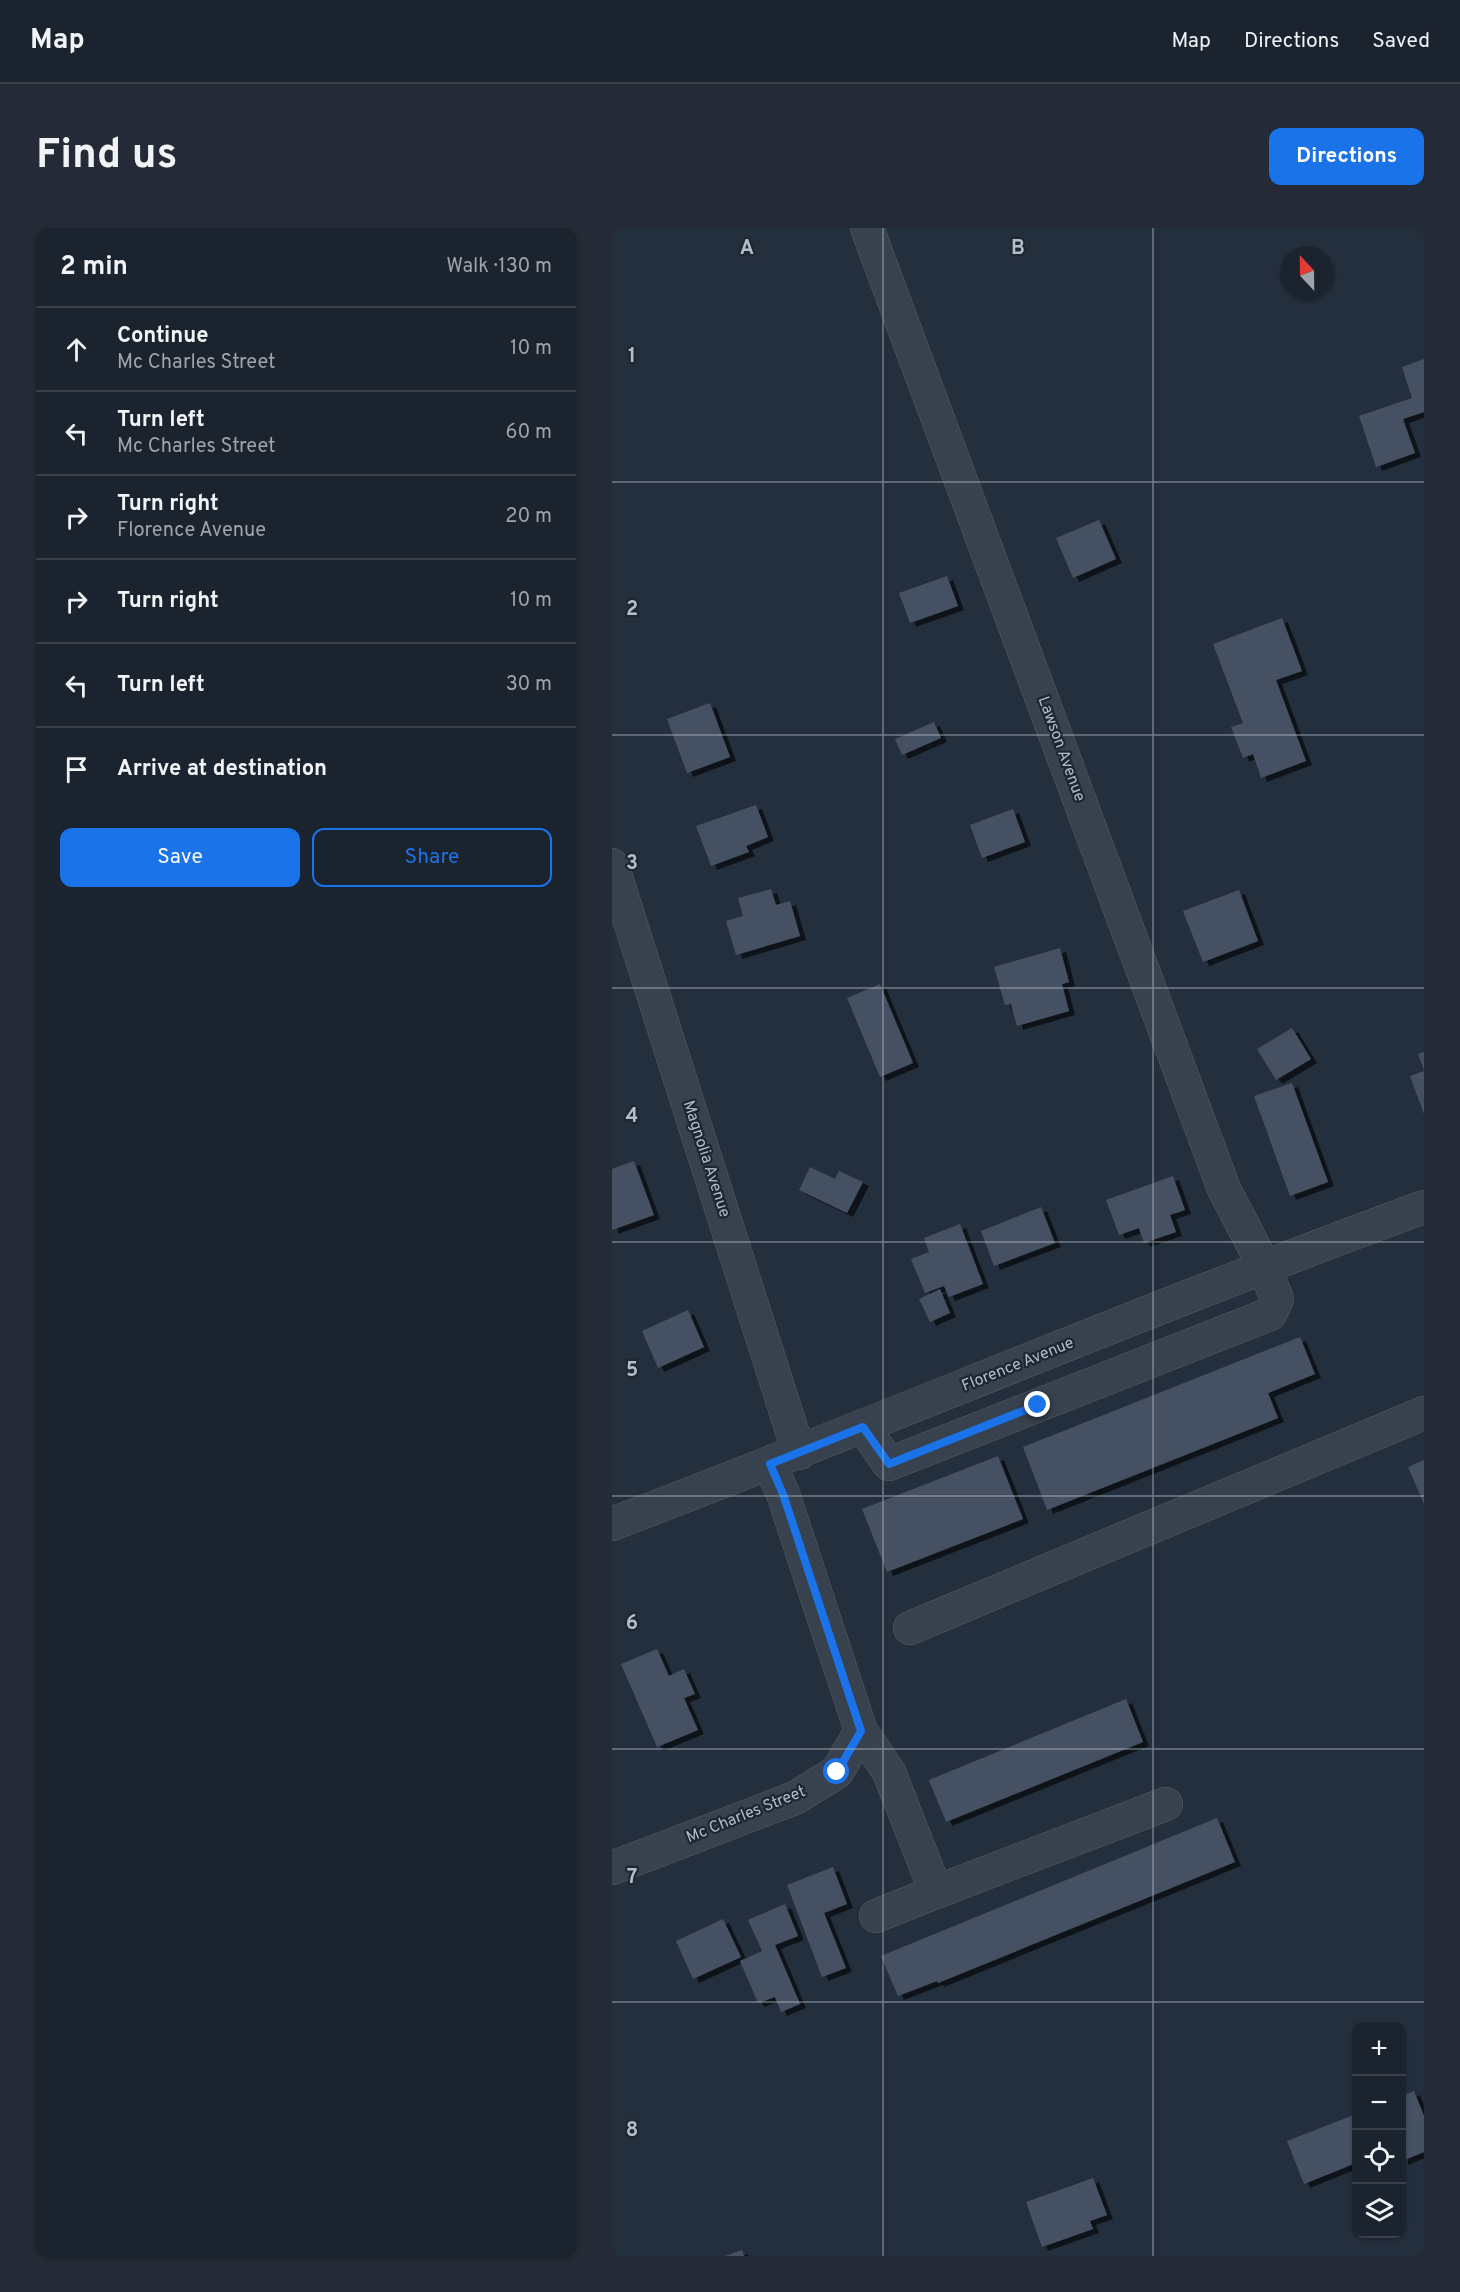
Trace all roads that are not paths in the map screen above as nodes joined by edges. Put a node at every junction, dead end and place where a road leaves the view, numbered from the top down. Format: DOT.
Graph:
graph roads {
  1 [pos="867,228"];
  2 [pos="614,873"];
  3 [pos="1424,1207"];
  4 [pos="1264,1266"];
  5 [pos="1183,1298"];
  6 [pos="1200,1340"];
  7 [pos="1021,1364"];
  8 [pos="1038,1405"];
  9 [pos="1424,1413"];
  10 [pos="863,1427"];
  11 [pos="785,1458"];
  12 [pos="612,1524"];
  13 [pos="910,1628"];
  14 [pos="861,1731"];
  15 [pos="1166,1804"];
  16 [pos="612,1868"];
  17 [pos="936,1892"];
  18 [pos="876,1916"];
  1 -- 4 [label="street, Lawson Avenue"];
  2 -- 11 [label="street, Magnolia Avenue"];
  3 -- 4 [label="street, Florence Avenue"];
  4 -- 5 [label="street, Florence Avenue"];
  4 -- 6 [label="street, Lawson Avenue"];
  5 -- 6 [label="street"];
  5 -- 7 [label="street, Florence Avenue"];
  6 -- 8 [label="street, Lawson Avenue"];
  7 -- 8 [label="street"];
  7 -- 10 [label="street, Florence Avenue"];
  8 -- 10 [label="street, Lawson Avenue"];
  9 -- 13 [label="street"];
  10 -- 11 [label="street, Florence Avenue"];
  11 -- 12 [label="street, Florence Avenue"];
  11 -- 14 [label="street"];
  14 -- 16 [label="street, Mc Charles Street"];
  14 -- 17 [label="street"];
  15 -- 17 [label="street"];
  17 -- 18 [label="street"];
}
